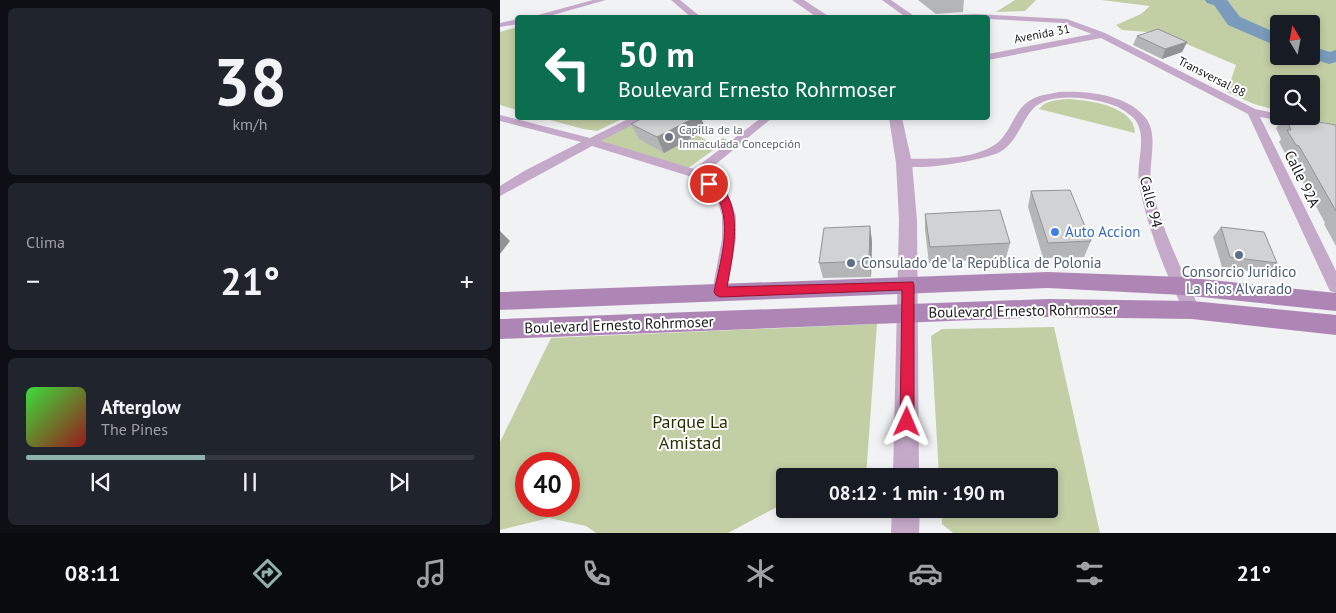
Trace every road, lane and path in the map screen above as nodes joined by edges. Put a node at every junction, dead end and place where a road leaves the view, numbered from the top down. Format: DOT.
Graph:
graph roads {
  1 [pos="602,0"];
  2 [pos="676,0"];
  3 [pos="797,0"];
  4 [pos="886,0"];
  5 [pos="554,12"];
  6 [pos="694,15"];
  7 [pos="821,15"];
  8 [pos="908,15"];
  9 [pos="955,15"];
  10 [pos="515,22"];
  11 [pos="500,25"];
  12 [pos="1102,35"];
  13 [pos="990,57"];
  14 [pos="1252,112"];
  15 [pos="500,118"];
  16 [pos="633,120"];
  17 [pos="764,120"];
  18 [pos="896,120"];
  19 [pos="1336,129"];
  20 [pos="591,142"];
  21 [pos="904,163"];
  22 [pos="696,174"];
  23 [pos="500,192"];
  24 [pos="908,285"];
  25 [pos="1182,286"];
  26 [pos="1336,287"];
  27 [pos="720,292"];
  28 [pos="500,301"];
  29 [pos="1336,302"];
  30 [pos="1192,310"];
  31 [pos="908,314"];
  32 [pos="1336,325"];
  33 [pos="500,329"];
  34 [pos="906,468"];
  35 [pos="906,518"];
  36 [pos="906,533"];
  1 -- 5 [label="street"];
  2 -- 6 [label="street"];
  3 -- 7 [label="street"];
  4 -- 8 [label="street"];
  9 -- 12 [label="street, Transversal 88"];
  10 -- 11 [label="street"];
  12 -- 13 [label="street, Avenida 31"];
  12 -- 14 [label="street, Transversal 88"];
  14 -- 19 [label="street, Transversal 88"];
  14 -- 26 [label="street, Calle 92A"];
  15 -- 20 [label="street"];
  16 -- 20 [label="street"];
  17 -- 22 [label="street"];
  18 -- 21 [label="street"];
  20 -- 22 [label="street"];
  20 -- 23 [label="street"];
  21 -- 24 [label="street"];
  21 -- 25 [label="street, Calle 94"];
  22 -- 27 [label="street"];
  24 -- 25 [label="main road, Boulevard Ernesto Rohrmoser"];
  24 -- 27 [label="main road, Boulevard Ernesto Rohrmoser"];
  24 -- 31 [label="street"];
  25 -- 29 [label="main road, Boulevard Ernesto Rohrmoser"];
  25 -- 30 [label="street, Calle 94"];
  27 -- 28 [label="main road, Boulevard Ernesto Rohrmoser"];
  30 -- 31 [label="main road, Boulevard Ernesto Rohrmoser"];
  30 -- 32 [label="main road, Boulevard Ernesto Rohrmoser"];
  31 -- 33 [label="main road, Boulevard Ernesto Rohrmoser"];
  31 -- 34 [label="street"];
  35 -- 36 [label="street"];
}
